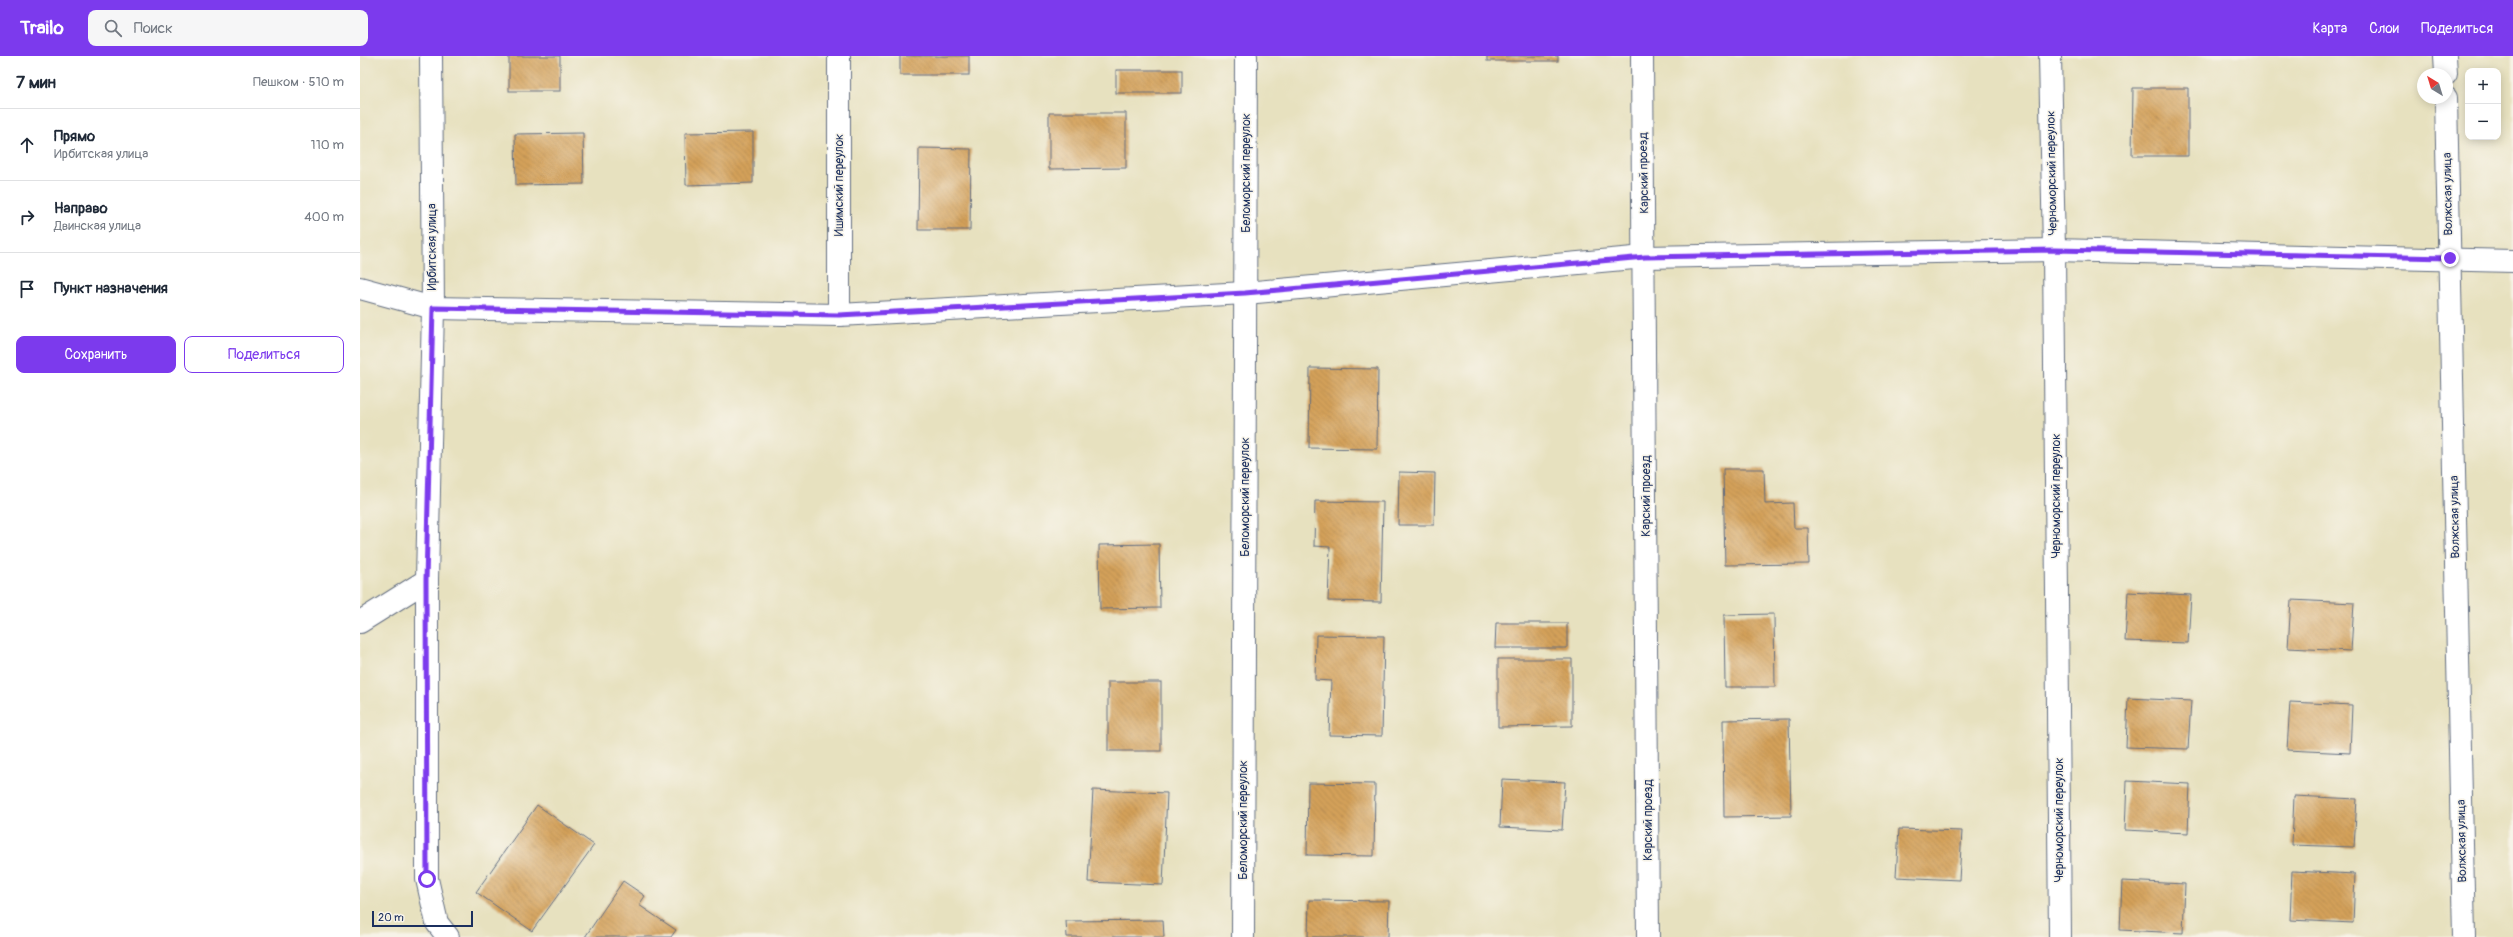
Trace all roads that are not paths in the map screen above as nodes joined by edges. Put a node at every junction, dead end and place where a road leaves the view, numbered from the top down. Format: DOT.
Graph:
graph roads {
  1 [pos="431,56"];
  2 [pos="839,56"];
  3 [pos="1246,56"];
  4 [pos="1642,56"];
  5 [pos="2050,56"];
  6 [pos="2445,56"];
  7 [pos="2446,68"];
  8 [pos="2446,104"];
  9 [pos="2054,250"];
  10 [pos="1645,257"];
  11 [pos="2450,258"];
  12 [pos="2513,261"];
  13 [pos="360,288"];
  14 [pos="1245,293"];
  15 [pos="433,308"];
  16 [pos="839,315"];
  17 [pos="426,580"];
  18 [pos="360,622"];
  19 [pos="448,937"];
  20 [pos="1243,937"];
  21 [pos="1648,937"];
  22 [pos="2060,937"];
  23 [pos="2464,937"];
  1 -- 15 [label="street, Ирбитская улица"];
  2 -- 16 [label="street, Ишимский переулок"];
  3 -- 14 [label="street, Беломорский переулок"];
  4 -- 10 [label="street, Карский проезд"];
  5 -- 9 [label="street, Черноморский переулок"];
  6 -- 7 [label="street"];
  8 -- 11 [label="street, Волжская улица"];
  9 -- 10 [label="street"];
  9 -- 11 [label="street"];
  9 -- 22 [label="street, Черноморский переулок"];
  10 -- 14 [label="street"];
  10 -- 21 [label="street, Карский проезд"];
  11 -- 12 [label="street"];
  11 -- 23 [label="street, Волжская улица"];
  13 -- 15 [label="street"];
  14 -- 16 [label="street"];
  14 -- 20 [label="street, Беломорский переулок"];
  15 -- 16 [label="street"];
  15 -- 17 [label="street, Ирбитская улица"];
  17 -- 18 [label="street"];
  17 -- 19 [label="street, Ирбитская улица"];
}
